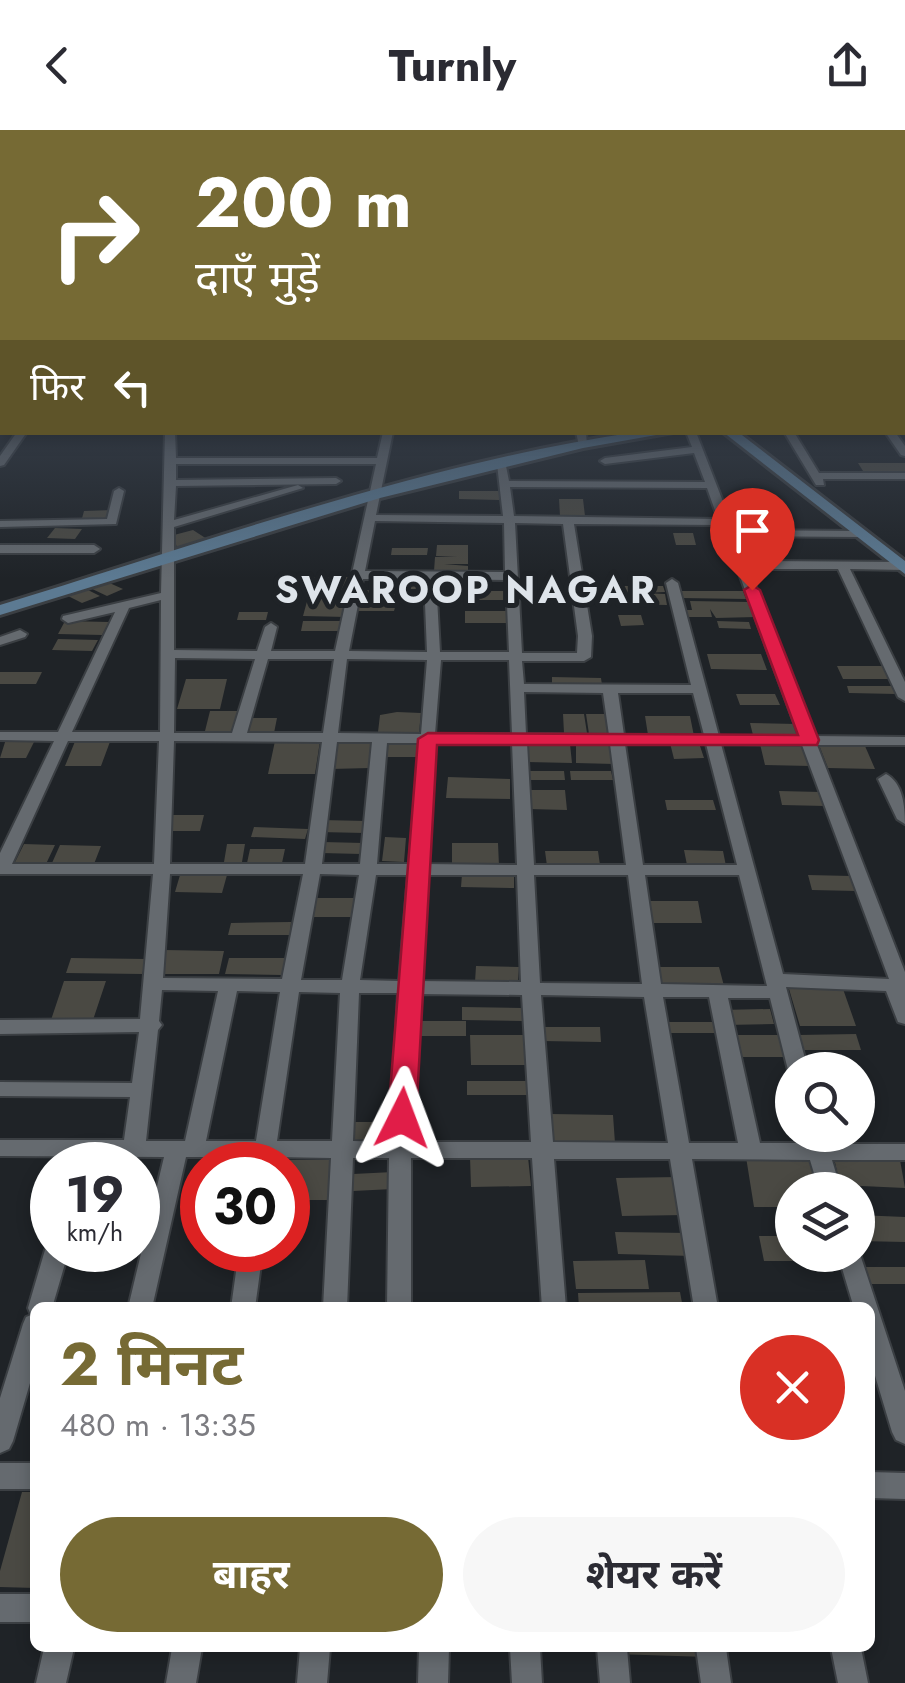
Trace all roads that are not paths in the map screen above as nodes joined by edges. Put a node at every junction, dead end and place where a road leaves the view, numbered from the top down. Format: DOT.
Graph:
graph roads {
  1 [pos="20,435"];
  2 [pos="170,435"];
  3 [pos="387,435"];
  4 [pos="624,435"];
  5 [pos="692,435"];
  6 [pos="732,435"];
  7 [pos="791,435"];
  8 [pos="582,438"];
  9 [pos="699,449"];
  10 [pos="172,461"];
  11 [pos="383,461"];
  12 [pos="605,461"];
  13 [pos="0,463"];
  14 [pos="501,466"];
  15 [pos="903,479"];
  16 [pos="171,483"];
  17 [pos="504,484"];
  18 [pos="713,486"];
  19 [pos="119,492"];
  20 [pos="375,495"];
  21 [pos="368,518"];
  22 [pos="508,519"];
  23 [pos="568,520"];
  24 [pos="0,524"];
  25 [pos="168,525"];
  26 [pos="728,527"];
  27 [pos="861,534"];
  28 [pos="0,549"];
  29 [pos="94,549"];
  30 [pos="167,556"];
  31 [pos="742,565"];
  32 [pos="842,566"];
  33 [pos="904,567"];
  34 [pos="358,575"];
  35 [pos="430,575"];
  36 [pos="511,576"];
  37 [pos="672,583"];
  38 [pos="168,595"];
  39 [pos="124,606"];
  40 [pos="0,610"];
  41 [pos="68,619"];
  42 [pos="270,626"];
  43 [pos="20,634"];
  44 [pos="0,642"];
  45 [pos="170,654"];
  46 [pos="262,654"];
  47 [pos="341,656"];
  48 [pos="434,657"];
  49 [pos="516,658"];
  50 [pos="518,688"];
  51 [pos="610,689"];
  52 [pos="700,689"];
  53 [pos="905,697"];
  54 [pos="0,736"];
  55 [pos="64,736"];
  56 [pos="166,737"];
  57 [pos="238,738"];
  58 [pos="328,738"];
  59 [pos="380,738"];
  60 [pos="428,739"];
  61 [pos="519,739"];
  62 [pos="618,740"];
  63 [pos="712,740"];
  64 [pos="810,740"];
  65 [pos="905,741"];
  66 [pos="886,779"];
  67 [pos="905,819"];
  68 [pos="312,868"];
  69 [pos="1,869"];
  70 [pos="368,869"];
  71 [pos="524,869"];
  72 [pos="636,869"];
  73 [pos="418,870"];
  74 [pos="748,870"];
  75 [pos="162,871"];
  76 [pos="154,984"];
  77 [pos="900,985"];
  78 [pos="229,986"];
  79 [pos="777,986"];
  80 [pos="290,987"];
  81 [pos="350,988"];
  82 [pos="408,989"];
  83 [pos="531,990"];
  84 [pos="717,992"];
  85 [pos="653,993"];
  86 [pos="905,1017"];
  87 [pos="152,1025"];
  88 [pos="0,1026"];
  89 [pos="794,1052"];
  90 [pos="0,1089"];
  91 [pos="142,1090"];
  92 [pos="135,1142"];
  93 [pos="188,1142"];
  94 [pos="266,1142"];
  95 [pos="0,1149"];
  96 [pos="342,1149"];
  97 [pos="775,1149"];
  98 [pos="875,1149"];
  99 [pos="400,1150"];
  100 [pos="543,1150"];
  101 [pos="30,1151"];
  102 [pos="682,1151"];
  103 [pos="310,1152"];
  104 [pos="750,1152"];
  105 [pos="905,1152"];
  106 [pos="180,1169"];
  107 [pos="51,1272"];
  108 [pos="248,1272"];
  109 [pos="855,1272"];
  110 [pos="42,1302"];
  111 [pos="142,1302"];
  112 [pos="245,1302"];
  113 [pos="335,1302"];
  114 [pos="400,1302"];
  115 [pos="554,1302"];
  116 [pos="705,1302"];
  117 [pos="864,1302"];
  118 [pos="875,1335"];
  119 [pos="30,1341"];
  120 [pos="905,1432"];
  121 [pos="0,1441"];
  122 [pos="0,1476"];
  123 [pos="30,1476"];
  124 [pos="875,1485"];
  125 [pos="905,1486"];
  126 [pos="0,1608"];
  127 [pos="30,1608"];
  128 [pos="58,1652"];
  129 [pos="185,1652"];
  130 [pos="315,1652"];
  131 [pos="434,1652"];
  132 [pos="525,1652"];
  133 [pos="612,1652"];
  134 [pos="712,1652"];
  135 [pos="847,1652"];
  136 [pos="50,1683"];
  137 [pos="181,1683"];
  138 [pos="312,1683"];
  139 [pos="434,1683"];
  140 [pos="526,1683"];
  141 [pos="615,1683"];
  142 [pos="716,1683"];
  143 [pos="853,1683"];
  1 -- 13 [label="street"];
  2 -- 10 [label="street"];
  3 -- 11 [label="street"];
  4 -- 8 [label="street"];
  5 -- 9 [label="street"];
  6 -- 27 [label="street"];
  7 -- 15 [label="street"];
  8 -- 14 [label="street"];
  9 -- 12 [label="street"];
  9 -- 18 [label="street"];
  10 -- 11 [label="street"];
  10 -- 16 [label="street"];
  11 -- 20 [label="street"];
  14 -- 17 [label="street"];
  14 -- 20 [label="street"];
  16 -- 25 [label="street"];
  16 -- 25 [label="street"];
  17 -- 18 [label="street"];
  17 -- 22 [label="street"];
  18 -- 26 [label="street"];
  19 -- 24 [label="street"];
  20 -- 21 [label="street"];
  20 -- 30 [label="street"];
  21 -- 22 [label="street"];
  21 -- 34 [label="street"];
  22 -- 23 [label="street"];
  22 -- 36 [label="street"];
  23 -- 26 [label="street"];
  23 -- 49 [label="street"];
  25 -- 30 [label="street"];
  26 -- 27 [label="street"];
  26 -- 31 [label="street"];
  27 -- 33 [label="street"];
  28 -- 29 [label="street"];
  30 -- 38 [label="street"];
  30 -- 40 [label="street"];
  31 -- 32 [label="street"];
  31 -- 64 [label="street"];
  32 -- 33 [label="street"];
  32 -- 53 [label="street"];
  34 -- 35 [label="street"];
  34 -- 47 [label="street"];
  35 -- 36 [label="street"];
  35 -- 48 [label="street"];
  36 -- 49 [label="street"];
  37 -- 52 [label="street"];
  38 -- 39 [label="street"];
  38 -- 45 [label="street"];
  39 -- 41 [label="street"];
  39 -- 55 [label="street"];
  42 -- 46 [label="street"];
  43 -- 44 [label="street"];
  45 -- 46 [label="street"];
  45 -- 56 [label="street"];
  46 -- 47 [label="street"];
  46 -- 57 [label="street"];
  47 -- 48 [label="street"];
  47 -- 58 [label="street"];
  48 -- 49 [label="street"];
  48 -- 60 [label="street"];
  49 -- 50 [label="street"];
  50 -- 51 [label="street"];
  50 -- 61 [label="street"];
  51 -- 52 [label="street"];
  51 -- 62 [label="street"];
  52 -- 63 [label="street"];
  54 -- 55 [label="street"];
  55 -- 56 [label="street"];
  55 -- 69 [label="street"];
  56 -- 57 [label="street"];
  56 -- 75 [label="street"];
  57 -- 58 [label="street"];
  58 -- 59 [label="street"];
  58 -- 68 [label="street"];
  59 -- 60 [label="street"];
  59 -- 70 [label="street"];
  60 -- 61 [label="street"];
  60 -- 73 [label="street"];
  61 -- 62 [label="street"];
  61 -- 71 [label="street"];
  62 -- 63 [label="street"];
  62 -- 72 [label="street"];
  63 -- 64 [label="street"];
  63 -- 74 [label="street"];
  64 -- 65 [label="street"];
  64 -- 77 [label="street"];
  66 -- 67 [label="street"];
  68 -- 70 [label="street"];
  68 -- 75 [label="street"];
  68 -- 80 [label="street"];
  69 -- 75 [label="street"];
  70 -- 73 [label="street"];
  70 -- 81 [label="street"];
  71 -- 72 [label="street"];
  71 -- 73 [label="street"];
  71 -- 83 [label="street"];
  72 -- 74 [label="street"];
  72 -- 85 [label="street"];
  73 -- 82 [label="street"];
  74 -- 79 [label="street"];
  75 -- 76 [label="street"];
  76 -- 78 [label="street"];
  76 -- 87 [label="street"];
  77 -- 79 [label="street"];
  77 -- 86 [label="street"];
  78 -- 80 [label="street"];
  78 -- 93 [label="street"];
  79 -- 84 [label="street"];
  79 -- 89 [label="street"];
  80 -- 81 [label="street"];
  80 -- 94 [label="street"];
  81 -- 82 [label="street"];
  81 -- 96 [label="street"];
  82 -- 83 [label="street"];
  82 -- 99 [label="street"];
  83 -- 85 [label="street"];
  83 -- 100 [label="street"];
  84 -- 85 [label="street"];
  84 -- 104 [label="street"];
  85 -- 102 [label="street"];
  87 -- 88 [label="street"];
  87 -- 91 [label="street"];
  90 -- 91 [label="street"];
  91 -- 92 [label="street"];
  95 -- 101 [label="street"];
  96 -- 99 [label="street"];
  96 -- 103 [label="street"];
  96 -- 113 [label="street"];
  97 -- 104 [label="street"];
  98 -- 105 [label="street"];
  99 -- 100 [label="street"];
  99 -- 114 [label="street"];
  100 -- 102 [label="street"];
  100 -- 115 [label="street"];
  102 -- 104 [label="street"];
  102 -- 116 [label="street"];
  106 -- 111 [label="street"];
  107 -- 110 [label="street"];
  108 -- 112 [label="street"];
  109 -- 117 [label="street"];
  118 -- 120 [label="street"];
  119 -- 121 [label="street"];
  122 -- 123 [label="street"];
  124 -- 125 [label="street"];
  126 -- 127 [label="street"];
  128 -- 136 [label="street"];
  129 -- 137 [label="street"];
  130 -- 138 [label="street"];
  131 -- 139 [label="street"];
  132 -- 140 [label="street"];
  133 -- 141 [label="street"];
  134 -- 142 [label="street"];
  135 -- 143 [label="street"];
}
